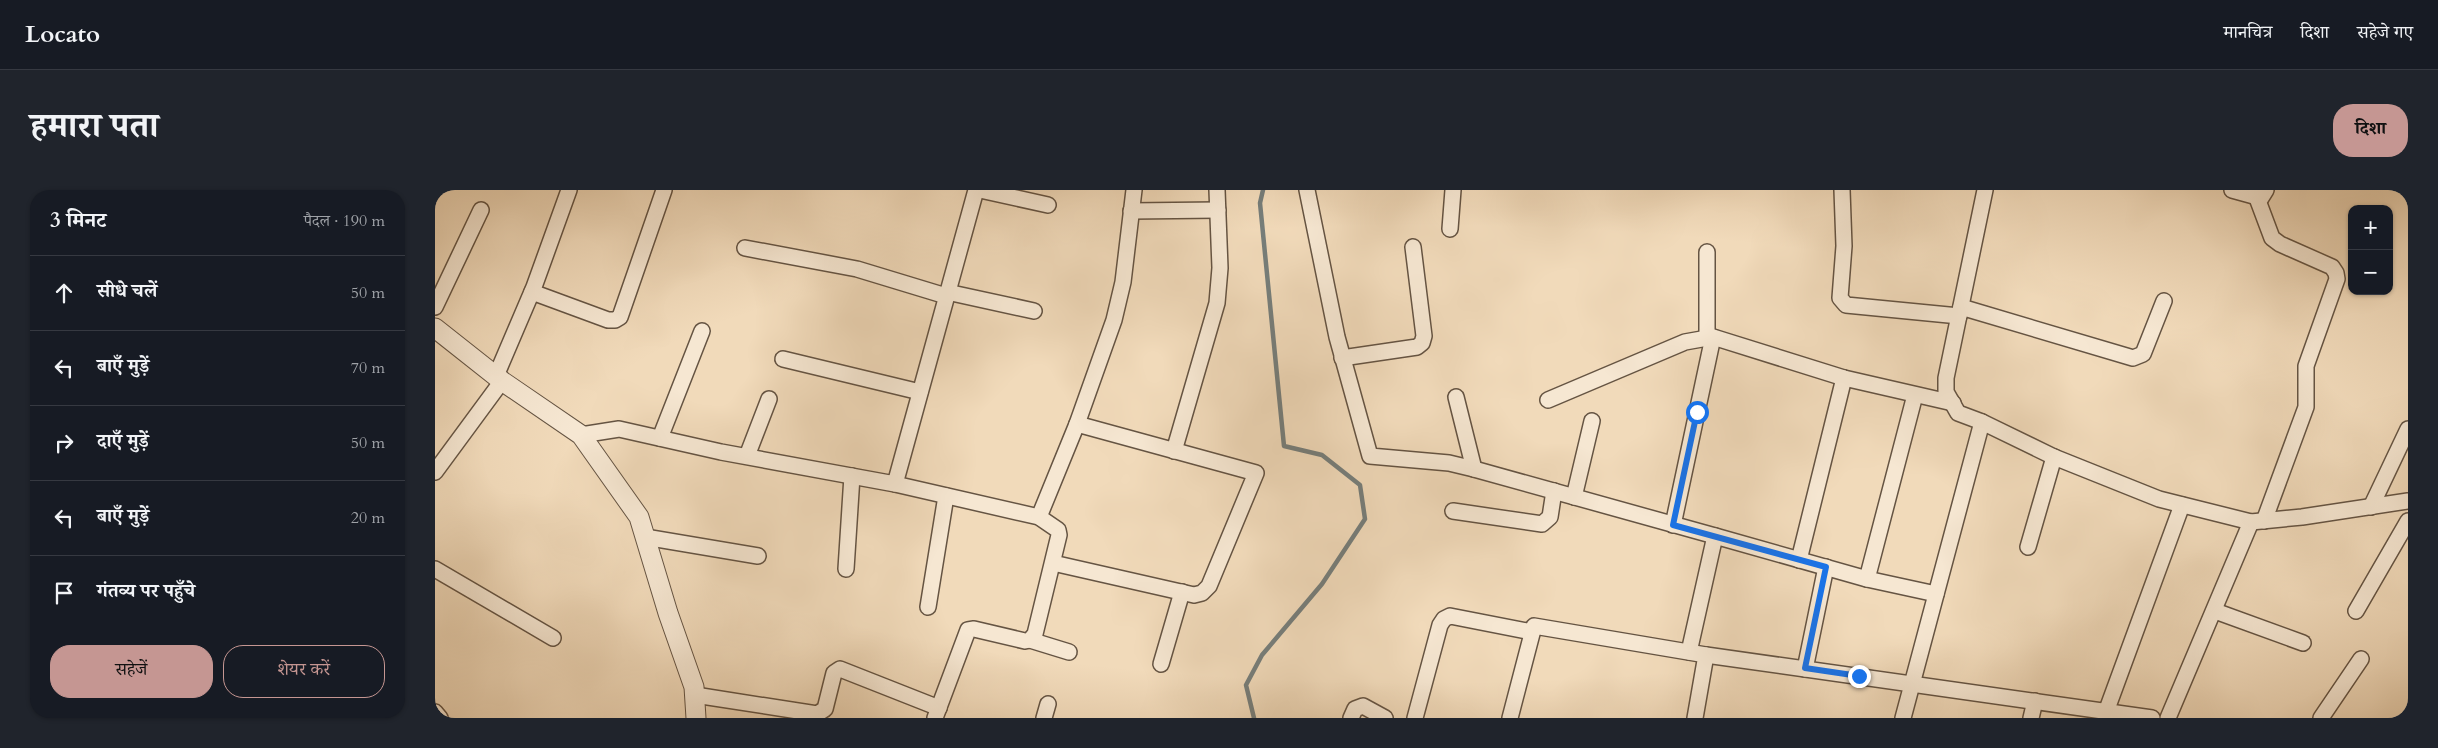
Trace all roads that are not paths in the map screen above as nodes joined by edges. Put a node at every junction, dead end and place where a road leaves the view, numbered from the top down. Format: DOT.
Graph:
graph roads {
  1 [pos="569,190"];
  2 [pos="664,190"];
  3 [pos="976,190"];
  4 [pos="980,190"];
  5 [pos="1134,190"];
  6 [pos="1217,190"];
  7 [pos="1307,190"];
  8 [pos="1453,190"];
  9 [pos="1842,190"];
  10 [pos="1985,190"];
  11 [pos="2232,190"];
  12 [pos="2261,194"];
  13 [pos="1048,205"];
  14 [pos="481,210"];
  15 [pos="1218,210"];
  16 [pos="1131,211"];
  17 [pos="1450,229"];
  18 [pos="1413,247"];
  19 [pos="745,248"];
  20 [pos="1707,252"];
  21 [pos="532,292"];
  22 [pos="947,294"];
  23 [pos="2164,301"];
  24 [pos="435,307"];
  25 [pos="1034,311"];
  26 [pos="1960,311"];
  27 [pos="435,328"];
  28 [pos="702,331"];
  29 [pos="1710,337"];
  30 [pos="783,358"];
  31 [pos="1342,358"];
  32 [pos="499,378"];
  33 [pos="1844,378"];
  34 [pos="920,392"];
  35 [pos="1915,395"];
  36 [pos="1457,397"];
  37 [pos="769,400"];
  38 [pos="1548,400"];
  39 [pos="1953,403"];
  40 [pos="1592,421"];
  41 [pos="1982,422"];
  42 [pos="1077,424"];
  43 [pos="2408,429"];
  44 [pos="581,435"];
  45 [pos="660,438"];
  46 [pos="1174,451"];
  47 [pos="747,456"];
  48 [pos="2054,458"];
  49 [pos="1474,469"];
  50 [pos="435,472"];
  51 [pos="852,476"];
  52 [pos="895,484"];
  53 [pos="1553,491"];
  54 [pos="946,496"];
  55 [pos="1574,497"];
  56 [pos="2408,501"];
  57 [pos="2182,505"];
  58 [pos="2371,507"];
  59 [pos="1453,510"];
  60 [pos="1039,517"];
  61 [pos="2408,521"];
  62 [pos="2257,522"];
  63 [pos="1673,525"];
  64 [pos="1715,536"];
  65 [pos="645,537"];
  66 [pos="2028,547"];
  67 [pos="758,556"];
  68 [pos="1799,560"];
  69 [pos="1053,563"];
  70 [pos="1826,567"];
  71 [pos="845,568"];
  72 [pos="435,569"];
  73 [pos="1867,579"];
  74 [pos="1182,592"];
  75 [pos="1936,594"];
  76 [pos="928,607"];
  77 [pos="2215,611"];
  78 [pos="2356,611"];
  79 [pos="1532,632"];
  80 [pos="553,638"];
  81 [pos="1031,640"];
  82 [pos="2303,643"];
  83 [pos="1069,652"];
  84 [pos="1689,652"];
  85 [pos="1706,655"];
  86 [pos="2361,659"];
  87 [pos="1161,664"];
  88 [pos="1805,668"];
  89 [pos="1912,683"];
  90 [pos="695,695"];
  91 [pos="2035,701"];
  92 [pos="435,712"];
  93 [pos="2106,712"];
  94 [pos="937,713"];
  95 [pos="440,718"];
  96 [pos="696,718"];
  97 [pos="1351,718"];
  98 [pos="1385,718"];
  99 [pos="1415,718"];
  100 [pos="1510,718"];
  101 [pos="1695,718"];
  102 [pos="1903,718"];
  103 [pos="2031,718"];
  104 [pos="2153,718"];
  105 [pos="2169,718"];
  106 [pos="2321,718"];
  1 -- 21 [label="street"];
  2 -- 21 [label="street"];
  3 -- 22 [label="street"];
  4 -- 13 [label="street"];
  5 -- 16 [label="street"];
  6 -- 15 [label="street"];
  7 -- 31 [label="street"];
  8 -- 17 [label="street"];
  9 -- 26 [label="street"];
  10 -- 26 [label="street"];
  11 -- 12 [label="street"];
  12 -- 62 [label="street"];
  14 -- 24 [label="street"];
  15 -- 16 [label="street"];
  15 -- 46 [label="street"];
  16 -- 42 [label="street"];
  18 -- 31 [label="street"];
  19 -- 22 [label="street"];
  20 -- 29 [label="street"];
  21 -- 32 [label="street"];
  22 -- 25 [label="street"];
  22 -- 34 [label="street"];
  23 -- 26 [label="street"];
  26 -- 39 [label="street"];
  27 -- 32 [label="street"];
  28 -- 45 [label="street"];
  29 -- 33 [label="street"];
  29 -- 38 [label="street"];
  29 -- 63 [label="street"];
  30 -- 34 [label="street"];
  31 -- 49 [label="street"];
  32 -- 44 [label="street"];
  32 -- 50 [label="street"];
  33 -- 35 [label="street"];
  33 -- 68 [label="street"];
  34 -- 52 [label="street"];
  35 -- 39 [label="street"];
  35 -- 73 [label="street"];
  36 -- 49 [label="street"];
  37 -- 47 [label="street"];
  39 -- 41 [label="street"];
  40 -- 55 [label="street"];
  41 -- 48 [label="street"];
  41 -- 75 [label="street"];
  42 -- 46 [label="street"];
  42 -- 60 [label="street"];
  43 -- 58 [label="street"];
  44 -- 45 [label="street"];
  44 -- 65 [label="street"];
  45 -- 47 [label="street"];
  46 -- 74 [label="street"];
  47 -- 51 [label="street"];
  48 -- 57 [label="street"];
  48 -- 66 [label="street"];
  49 -- 53 [label="street"];
  51 -- 52 [label="street"];
  51 -- 71 [label="street"];
  52 -- 54 [label="street"];
  53 -- 55 [label="street"];
  53 -- 59 [label="street"];
  54 -- 60 [label="street"];
  54 -- 76 [label="street"];
  55 -- 63 [label="street"];
  56 -- 58 [label="street"];
  57 -- 62 [label="street"];
  57 -- 93 [label="street"];
  58 -- 62 [label="street"];
  60 -- 69 [label="street"];
  61 -- 78 [label="street"];
  62 -- 77 [label="street"];
  63 -- 64 [label="street"];
  64 -- 68 [label="street"];
  64 -- 84 [label="street"];
  65 -- 67 [label="street"];
  65 -- 90 [label="street"];
  68 -- 70 [label="street"];
  69 -- 74 [label="street"];
  69 -- 81 [label="street"];
  70 -- 73 [label="street"];
  70 -- 88 [label="street"];
  72 -- 80 [label="street"];
  73 -- 75 [label="street"];
  74 -- 87 [label="street"];
  75 -- 89 [label="street"];
  77 -- 82 [label="street"];
  77 -- 105 [label="street"];
  79 -- 84 [label="street"];
  79 -- 99 [label="street"];
  79 -- 100 [label="street"];
  81 -- 83 [label="street"];
  81 -- 94 [label="street"];
  84 -- 85 [label="street"];
  85 -- 88 [label="street"];
  85 -- 101 [label="street"];
  86 -- 106 [label="street"];
  88 -- 89 [label="street"];
  89 -- 91 [label="street"];
  89 -- 102 [label="street"];
  90 -- 94 [label="street"];
  90 -- 96 [label="street"];
  91 -- 93 [label="street"];
  91 -- 103 [label="street"];
  92 -- 95 [label="street"];
  93 -- 104 [label="street"];
  97 -- 98 [label="street"];
}
